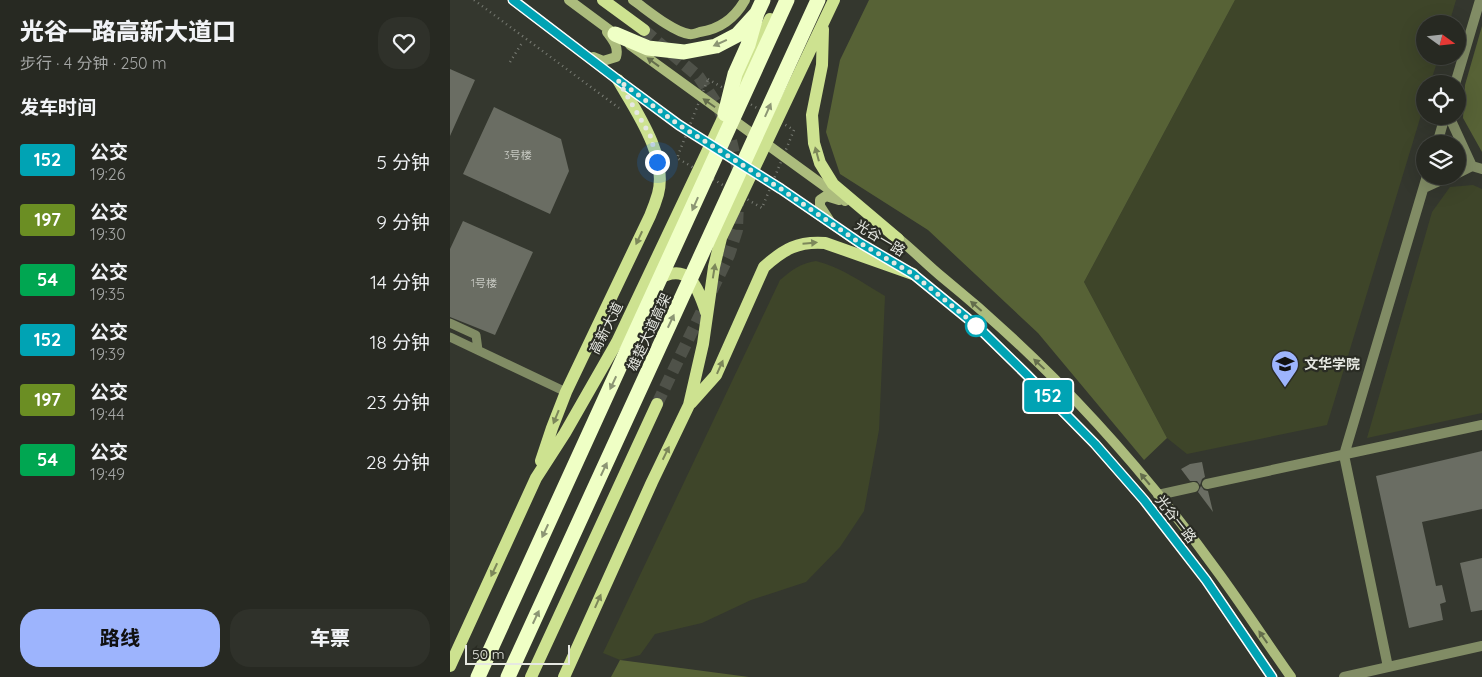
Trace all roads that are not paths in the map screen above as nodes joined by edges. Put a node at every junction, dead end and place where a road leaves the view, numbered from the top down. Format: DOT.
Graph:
graph roads {
  1 [pos="513,0"];
  2 [pos="569,0"];
  3 [pos="604,0"];
  4 [pos="633,0"];
  5 [pos="745,0"];
  6 [pos="779,0"];
  7 [pos="787,0"];
  8 [pos="818,0"];
  9 [pos="834,0"];
  10 [pos="1480,0"];
  11 [pos="760,7"];
  12 [pos="823,24"];
  13 [pos="609,30"];
  14 [pos="644,30"];
  15 [pos="583,53"];
  16 [pos="1458,75"];
  17 [pos="618,80"];
  18 [pos="725,114"];
  19 [pos="1455,125"];
  20 [pos="766,144"];
  21 [pos="711,145"];
  22 [pos="1477,168"];
  23 [pos="753,171"];
  24 [pos="1425,185"];
  25 [pos="1430,185"];
  26 [pos="1424,188"];
  27 [pos="845,201"];
  28 [pos="832,224"];
  29 [pos="898,238"];
  30 [pos="913,274"];
  31 [pos="640,293"];
  32 [pos="707,317"];
  33 [pos="450,323"];
  34 [pos="450,337"];
  35 [pos="478,350"];
  36 [pos="566,392"];
  37 [pos="657,404"];
  38 [pos="689,405"];
  39 [pos="1482,426"];
  40 [pos="1344,455"];
  41 [pos="536,478"];
  42 [pos="1207,484"];
  43 [pos="1194,487"];
  44 [pos="1158,495"];
  45 [pos="1482,646"];
  46 [pos="450,666"];
  47 [pos="1388,667"];
  48 [pos="478,677"];
  49 [pos="508,677"];
  50 [pos="531,677"];
  51 [pos="564,677"];
  52 [pos="1272,677"];
  53 [pos="1291,677"];
  54 [pos="1344,677"];
  1 -- 15 [label="main road, 光谷一路"];
  2 -- 13 [label="main road, 光谷一路"];
  3 -- 14 [label="main road"];
  4 -- 5 [label="main road"];
  6 -- 18 [label="main road, 高新大道"];
  7 -- 48 [label="highway, 雄楚大道高架, one-way, bridge"];
  49 -- 8 [label="highway, 雄楚大道高架, one-way, bridge"];
  9 -- 12 [label="main road"];
  10 -- 16 [label="street"];
  11 -- 13 [label="highway, one-way"];
  11 -- 18 [label="highway"];
  12 -- 20 [label="main road"];
  29 -- 12 [label="main road, one-way"];
  13 -- 15 [label="main road"];
  18 -- 13 [label="main road, 光谷一路, one-way"];
  15 -- 17 [label="main road, 光谷一路"];
  17 -- 21 [label="main road, 光谷一路"];
  17 -- 36 [label="main road, one-way"];
  18 -- 20 [label="main road, 光谷一路"];
  18 -- 21 [label="main road, 高新大道"];
  19 -- 22 [label="street"];
  20 -- 23 [label="main road"];
  20 -- 27 [label="main road, 光谷一路"];
  21 -- 23 [label="main road, 光谷一路"];
  21 -- 31 [label="main road, 高新大道"];
  23 -- 28 [label="main road, 光谷一路"];
  32 -- 23 [label="main road, one-way"];
  24 -- 26 [label="street"];
  25 -- 26 [label="street"];
  26 -- 40 [label="street"];
  27 -- 28 [label="main road"];
  27 -- 29 [label="main road, 光谷一路"];
  28 -- 30 [label="main road, 光谷一路"];
  44 -- 29 [label="main road, 光谷一路, one-way"];
  38 -- 30 [label="main road, one-way"];
  30 -- 52 [label="main road, 光谷一路"];
  31 -- 32 [label="main road"];
  31 -- 41 [label="main road, 高新大道"];
  32 -- 38 [label="main road"];
  33 -- 35 [label="lane"];
  34 -- 35 [label="lane"];
  35 -- 36 [label="lane"];
  36 -- 41 [label="main road, one-way"];
  37 -- 50 [label="main road"];
  51 -- 38 [label="main road, one-way"];
  39 -- 40 [label="street"];
  40 -- 42 [label="street"];
  40 -- 47 [label="street"];
  41 -- 46 [label="main road, 高新大道, one-way"];
  43 -- 44 [label="street"];
  53 -- 44 [label="main road, 光谷一路, one-way"];
  45 -- 47 [label="street"];
  47 -- 54 [label="street"];
}
